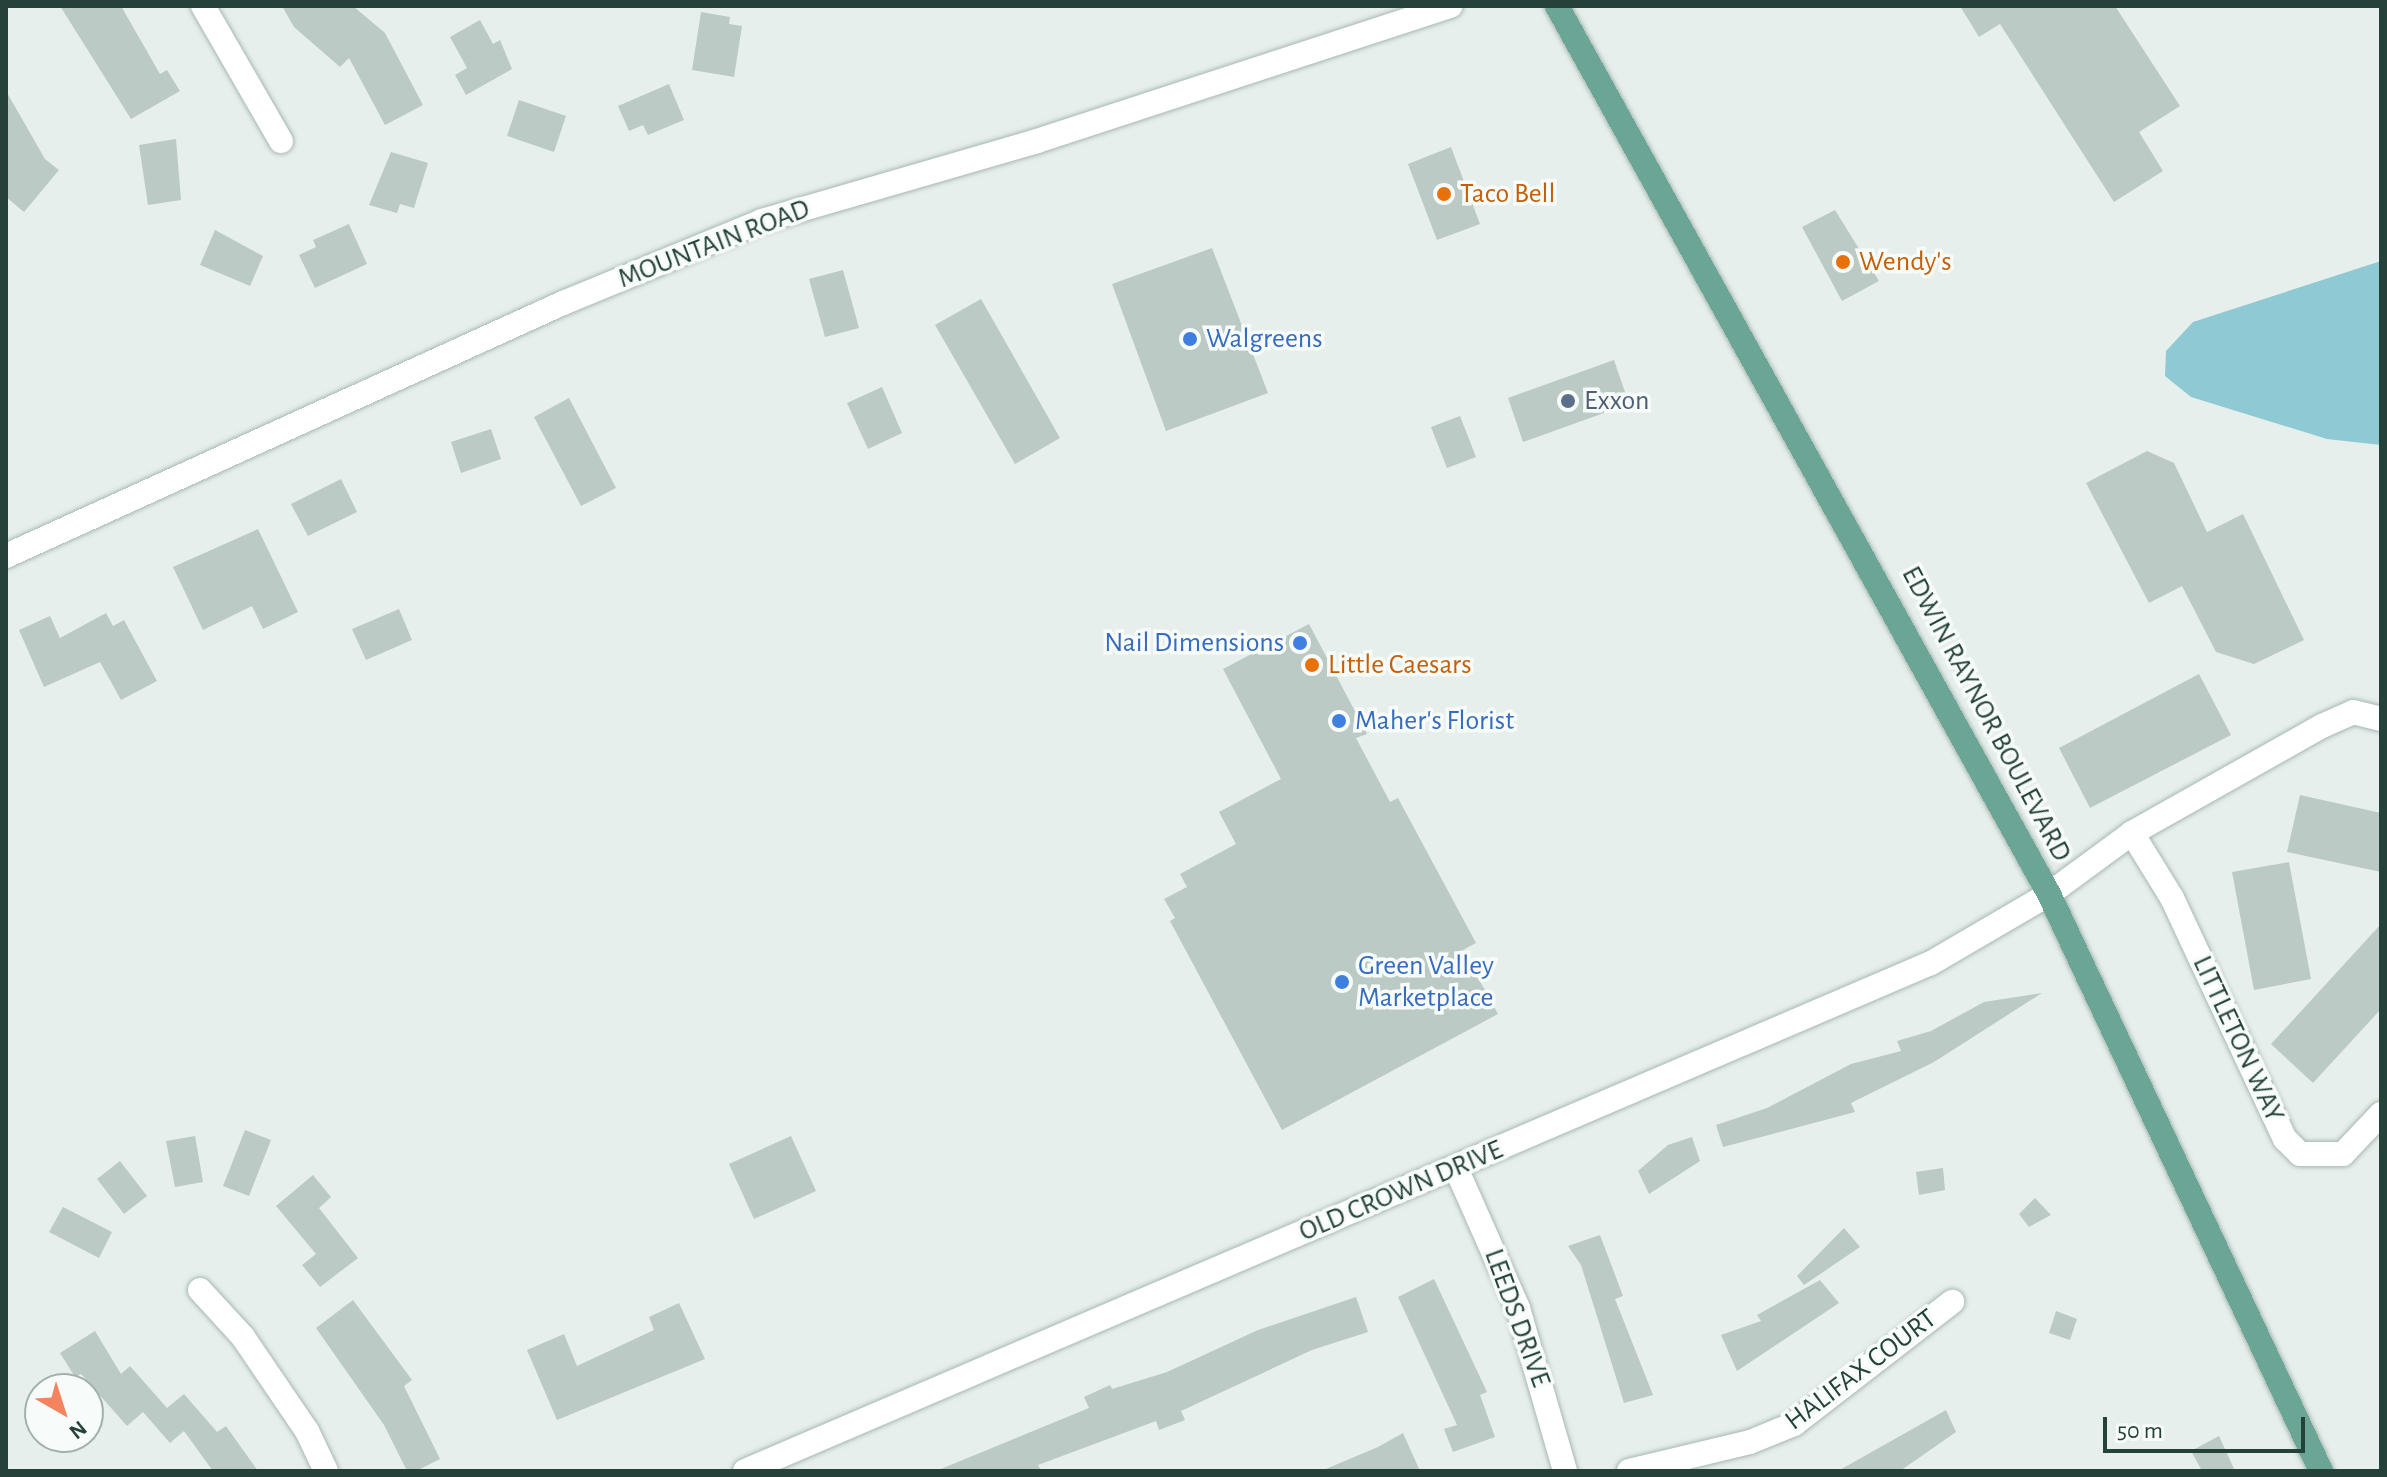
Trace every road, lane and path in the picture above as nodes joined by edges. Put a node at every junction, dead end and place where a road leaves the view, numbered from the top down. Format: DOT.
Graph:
graph roads {
  1 [pos="203,6"];
  2 [pos="1451,6"];
  3 [pos="1557,6"];
  4 [pos="281,141"];
  5 [pos="6,556"];
  6 [pos="2381,719"];
  7 [pos="2132,833"];
  8 [pos="2049,894"];
  9 [pos="2381,1114"];
  10 [pos="1456,1168"];
  11 [pos="200,1290"];
  12 [pos="1952,1302"];
  13 [pos="326,1471"];
  14 [pos="745,1471"];
  15 [pos="1565,1471"];
  16 [pos="1629,1471"];
  17 [pos="2321,1471"];
  1 -- 4 [label="street"];
  2 -- 5 [label="street, MOUNTAIN ROAD"];
  3 -- 8 [label="main road, EDWIN RAYNOR BOULEVARD"];
  6 -- 7 [label="street"];
  7 -- 8 [label="street"];
  7 -- 9 [label="street, LITTLETON WAY"];
  8 -- 10 [label="street, OLD CROWN DRIVE"];
  8 -- 17 [label="main road, EDWIN RAYNOR BOULEVARD"];
  10 -- 14 [label="street, OLD CROWN DRIVE"];
  10 -- 15 [label="street, LEEDS DRIVE"];
  11 -- 13 [label="street"];
  12 -- 16 [label="street, HALIFAX COURT"];
}
